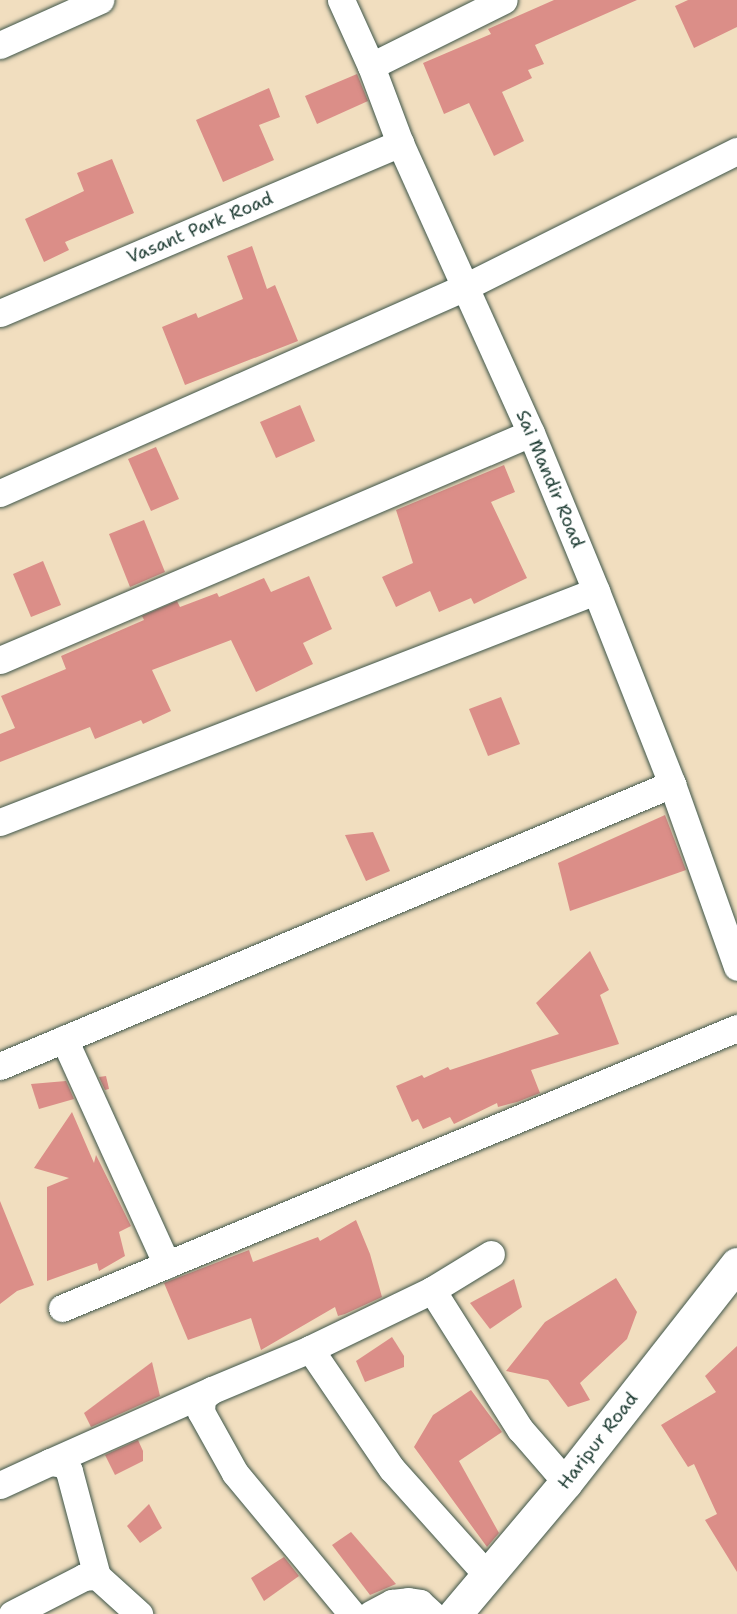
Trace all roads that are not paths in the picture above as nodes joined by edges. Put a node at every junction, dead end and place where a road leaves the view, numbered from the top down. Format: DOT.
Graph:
graph roads {
  1 [pos="100,0"];
  2 [pos="341,0"];
  3 [pos="504,0"];
  4 [pos="0,45"];
  5 [pos="371,66"];
  6 [pos="400,143"];
  7 [pos="737,150"];
  8 [pos="465,287"];
  9 [pos="0,313"];
  10 [pos="531,434"];
  11 [pos="0,493"];
  12 [pos="596,591"];
  13 [pos="0,660"];
  14 [pos="672,783"];
  15 [pos="0,822"];
  16 [pos="737,967"];
  17 [pos="737,1028"];
  18 [pos="64,1039"];
  19 [pos="0,1066"];
  20 [pos="491,1254"];
  21 [pos="737,1264"];
  22 [pos="167,1265"];
  23 [pos="432,1290"];
  24 [pos="62,1308"];
  25 [pos="310,1349"];
  26 [pos="212,1390"];
  27 [pos="50,1462"];
  28 [pos="566,1482"];
  29 [pos="0,1485"];
  30 [pos="97,1576"];
  31 [pos="489,1576"];
  32 [pos="12,1614"];
  33 [pos="139,1614"];
  34 [pos="352,1614"];
  35 [pos="371,1614"];
  36 [pos="432,1614"];
  37 [pos="455,1614"];
  1 -- 4 [label="street"];
  2 -- 5 [label="street, Sai Mandir Road"];
  3 -- 5 [label="street"];
  5 -- 6 [label="street, Sai Mandir Road"];
  6 -- 8 [label="street, Sai Mandir Road"];
  6 -- 9 [label="street, Vasant Park Road"];
  7 -- 8 [label="street"];
  8 -- 10 [label="street, Sai Mandir Road"];
  8 -- 11 [label="street"];
  10 -- 12 [label="street, Sai Mandir Road"];
  10 -- 13 [label="street"];
  12 -- 14 [label="street, Sai Mandir Road"];
  12 -- 15 [label="street"];
  14 -- 16 [label="street, Sai Mandir Road"];
  14 -- 18 [label="street"];
  17 -- 22 [label="street"];
  18 -- 19 [label="street"];
  18 -- 22 [label="street"];
  20 -- 23 [label="street"];
  21 -- 28 [label="street, Haripur Road"];
  22 -- 24 [label="street"];
  23 -- 25 [label="street"];
  23 -- 28 [label="street"];
  25 -- 26 [label="street"];
  25 -- 31 [label="street"];
  26 -- 27 [label="street"];
  26 -- 34 [label="street"];
  27 -- 29 [label="street"];
  27 -- 30 [label="street"];
  28 -- 31 [label="street, Haripur Road"];
  30 -- 32 [label="street"];
  30 -- 33 [label="street"];
  31 -- 37 [label="street, Haripur Road"];
  35 -- 36 [label="street"];
}
